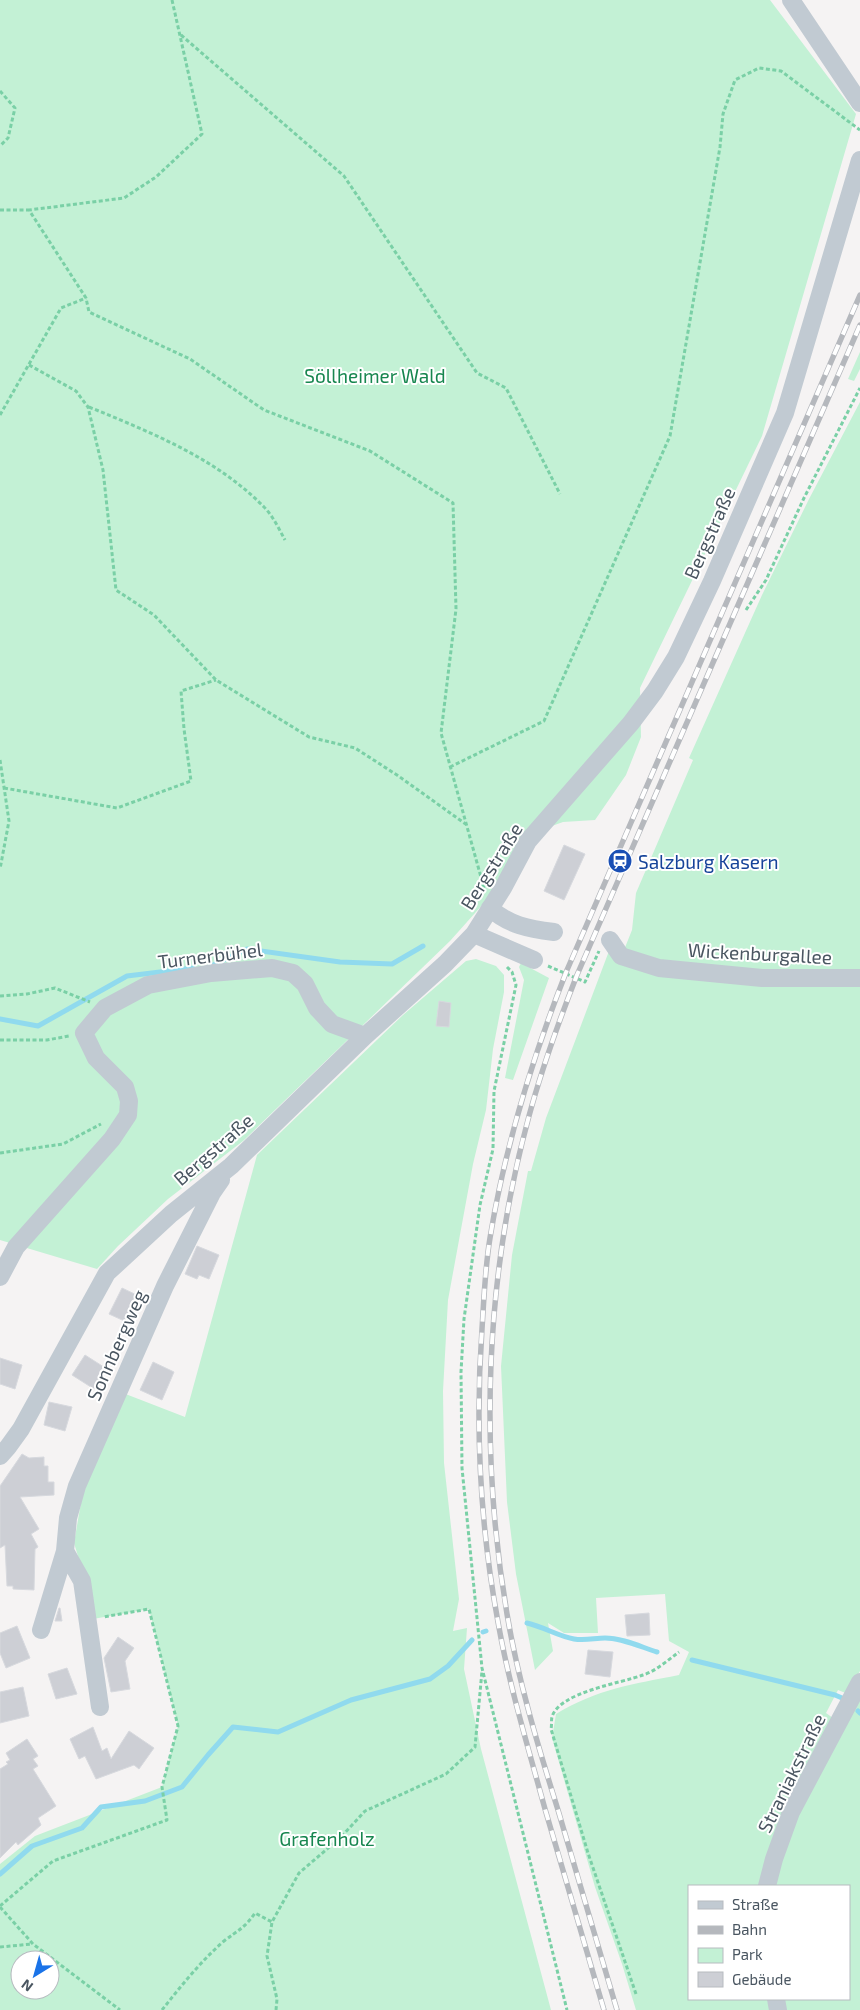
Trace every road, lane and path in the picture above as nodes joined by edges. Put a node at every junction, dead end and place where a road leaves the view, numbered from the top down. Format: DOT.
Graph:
graph roads {
  1 [pos="172,0"];
  2 [pos="791,0"];
  3 [pos="180,34"];
  4 [pos="0,91"];
  5 [pos="860,103"];
  6 [pos="860,130"];
  7 [pos="0,146"];
  8 [pos="860,160"];
  9 [pos="0,210"];
  10 [pos="29,210"];
  11 [pos="86,298"];
  12 [pos="29,365"];
  13 [pos="860,388"];
  14 [pos="88,407"];
  15 [pos="0,415"];
  16 [pos="560,494"];
  17 [pos="285,540"];
  18 [pos="746,610"];
  19 [pos="216,680"];
  20 [pos="0,760"];
  21 [pos="450,767"];
  22 [pos="4,788"];
  23 [pos="467,825"];
  24 [pos="0,869"];
  25 [pos="490,908"];
  26 [pos="554,932"];
  27 [pos="474,934"];
  28 [pos="605,945"];
  29 [pos="534,960"];
  30 [pos="505,965"];
  31 [pos="860,978"];
  32 [pos="0,996"];
  33 [pos="105,1008"];
  34 [pos="84,1033"];
  35 [pos="365,1036"];
  36 [pos="0,1040"];
  37 [pos="128,1115"];
  38 [pos="0,1154"];
  39 [pos="231,1166"];
  40 [pos="0,1277"];
  41 [pos="0,1456"];
  42 [pos="65,1551"];
  43 [pos="88,1621"];
  44 [pos="41,1630"];
  45 [pos="679,1652"];
  46 [pos="482,1668"];
  47 [pos="860,1682"];
  48 [pos="100,1707"];
  49 [pos="767,1885"];
  50 [pos="0,1907"];
  51 [pos="272,1922"];
  52 [pos="32,1944"];
  53 [pos="0,1947"];
  54 [pos="636,1994"];
  55 [pos="120,2010"];
  56 [pos="162,2010"];
  57 [pos="276,2010"];
  58 [pos="567,2010"];
  1 -- 3 [label="path"];
  2 -- 5 [label="street"];
  3 -- 10 [label="path"];
  3 -- 16 [label="path"];
  4 -- 7 [label="path"];
  6 -- 21 [label="path"];
  8 -- 25 [label="street, Bergstraße"];
  9 -- 10 [label="path"];
  10 -- 11 [label="path"];
  11 -- 12 [label="path"];
  11 -- 21 [label="path"];
  12 -- 14 [label="path"];
  12 -- 15 [label="path"];
  13 -- 18 [label="path"];
  14 -- 17 [label="path"];
  14 -- 19 [label="path"];
  19 -- 22 [label="path"];
  19 -- 23 [label="path"];
  20 -- 22 [label="path"];
  21 -- 23 [label="path"];
  22 -- 24 [label="path"];
  23 -- 25 [label="path"];
  25 -- 26 [label="street"];
  25 -- 27 [label="street, Bergstraße"];
  27 -- 29 [label="street"];
  27 -- 35 [label="street, Bergstraße"];
  28 -- 29 [label="path"];
  28 -- 31 [label="street, Wickenburgallee"];
  30 -- 46 [label="path"];
  32 -- 33 [label="path"];
  33 -- 34 [label="street, Turnerbühel"];
  33 -- 35 [label="street, Turnerbühel"];
  34 -- 36 [label="path"];
  34 -- 37 [label="street"];
  35 -- 39 [label="street, Bergstraße"];
  37 -- 38 [label="path"];
  37 -- 40 [label="street"];
  39 -- 41 [label="street, Bergstraße"];
  39 -- 42 [label="street, Sonnbergweg"];
  42 -- 43 [label="street"];
  42 -- 44 [label="street, Sonnbergweg"];
  43 -- 48 [label="street"];
  43 -- 50 [label="path"];
  45 -- 54 [label="path"];
  46 -- 51 [label="path"];
  46 -- 58 [label="path"];
  47 -- 49 [label="street, Straniakstraße"];
  50 -- 52 [label="path"];
  51 -- 56 [label="path"];
  51 -- 57 [label="path"];
  52 -- 53 [label="path"];
  52 -- 55 [label="path"];
}
